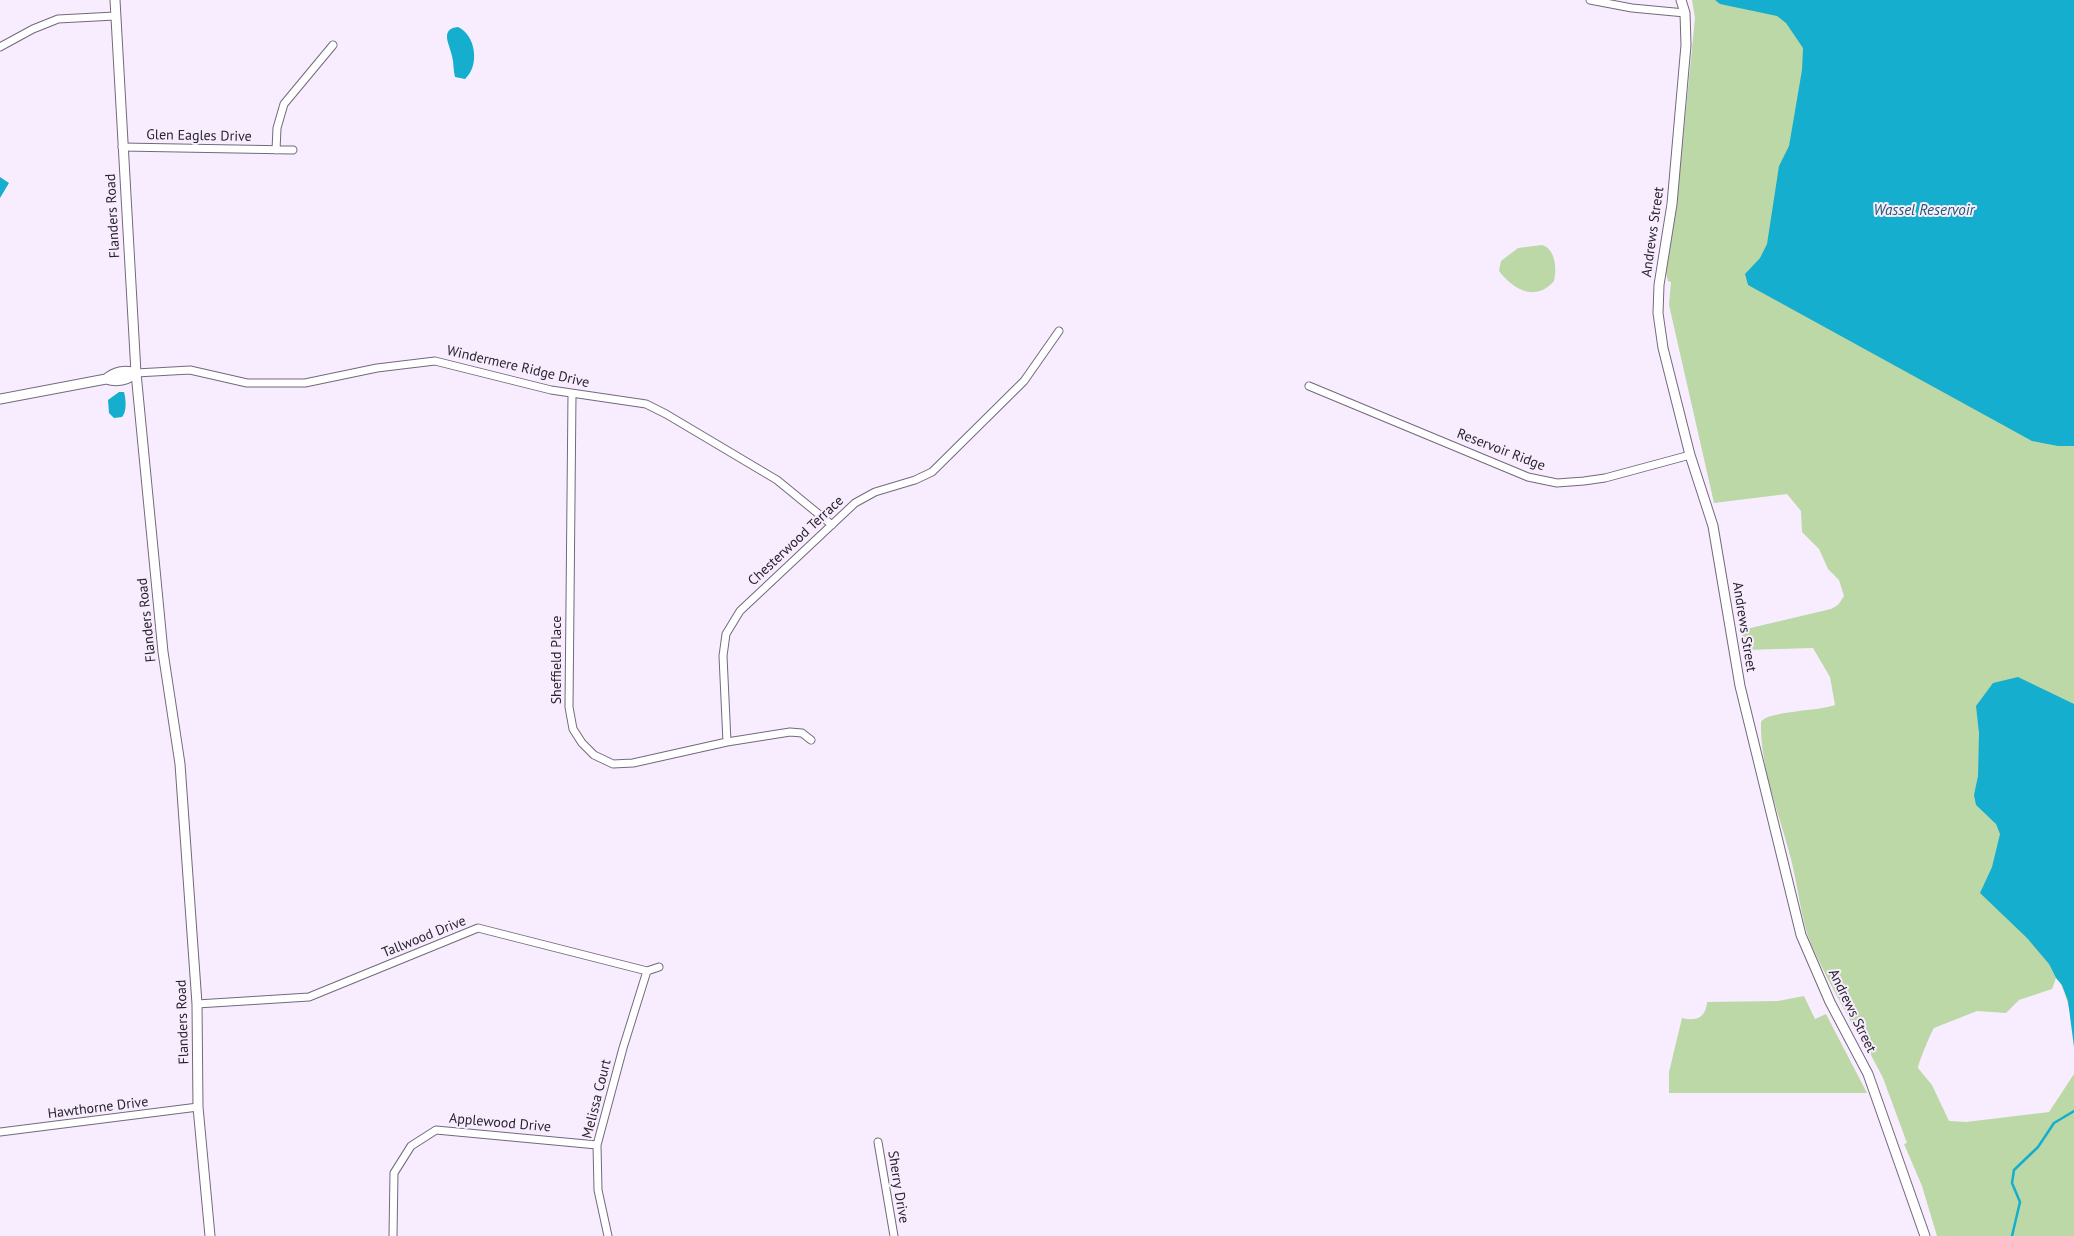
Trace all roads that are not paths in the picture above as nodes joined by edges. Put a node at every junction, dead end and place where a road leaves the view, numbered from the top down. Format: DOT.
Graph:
graph roads {
  1 [pos="115,0"];
  2 [pos="1590,0"];
  3 [pos="1681,0"];
  4 [pos="1685,13"];
  5 [pos="115,16"];
  6 [pos="333,45"];
  7 [pos="0,47"];
  8 [pos="122,147"];
  9 [pos="276,150"];
  10 [pos="293,150"];
  11 [pos="1059,331"];
  12 [pos="136,374"];
  13 [pos="1310,386"];
  14 [pos="572,394"];
  15 [pos="0,399"];
  16 [pos="1690,455"];
  17 [pos="832,525"];
  18 [pos="810,740"];
  19 [pos="726,742"];
  20 [pos="659,967"];
  21 [pos="647,971"];
  22 [pos="197,1004"];
  23 [pos="198,1107"];
  24 [pos="0,1132"];
  25 [pos="878,1142"];
  26 [pos="597,1145"];
  27 [pos="210,1236"];
  28 [pos="393,1236"];
  29 [pos="608,1236"];
  30 [pos="894,1236"];
  31 [pos="1925,1236"];
  1 -- 5 [label="street, Flanders Road"];
  2 -- 4 [label="street"];
  3 -- 4 [label="street, Andrews Street"];
  4 -- 16 [label="street, Andrews Street"];
  5 -- 7 [label="street"];
  5 -- 8 [label="street, Flanders Road"];
  6 -- 9 [label="street"];
  8 -- 9 [label="street, Glen Eagles Drive"];
  8 -- 12 [label="street, Flanders Road"];
  9 -- 10 [label="street, Glen Eagles Drive"];
  11 -- 17 [label="street, Chesterwood Terrace"];
  12 -- 14 [label="street, Windermere Ridge Drive"];
  12 -- 15 [label="street"];
  12 -- 22 [label="street, Flanders Road"];
  13 -- 16 [label="street, Reservoir Ridge"];
  14 -- 17 [label="street, Windermere Ridge Drive"];
  14 -- 19 [label="street, Sheffield Place"];
  16 -- 31 [label="street, Andrews Street"];
  17 -- 19 [label="street, Chesterwood Terrace"];
  18 -- 19 [label="street, Sheffield Place"];
  20 -- 21 [label="street"];
  21 -- 22 [label="street, Tallwood Drive"];
  21 -- 26 [label="street, Melissa Court"];
  22 -- 23 [label="street, Flanders Road"];
  23 -- 24 [label="street, Hawthorne Drive"];
  23 -- 27 [label="street, Flanders Road"];
  25 -- 30 [label="street, Sherry Drive"];
  26 -- 28 [label="street, Applewood Drive"];
  26 -- 29 [label="street, Melissa Court"];
}
